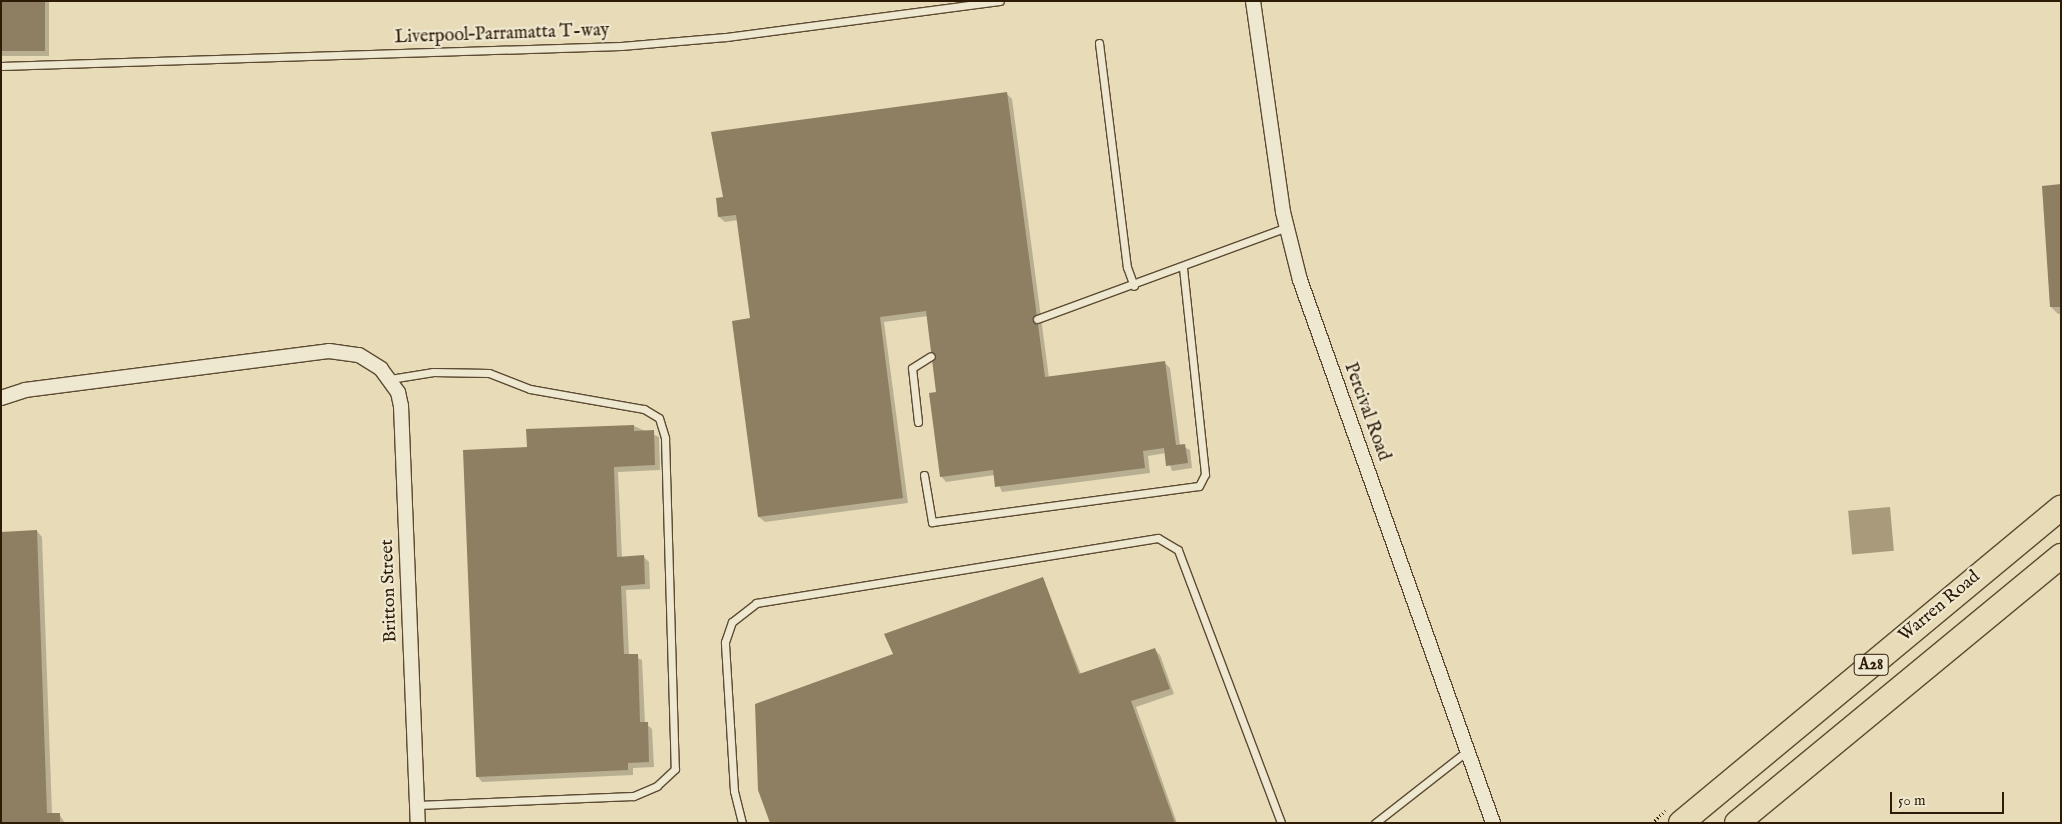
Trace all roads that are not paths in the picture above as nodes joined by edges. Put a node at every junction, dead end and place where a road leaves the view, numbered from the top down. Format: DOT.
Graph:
graph roads {
  1 [pos="1000,1"];
  2 [pos="1254,1"];
  3 [pos="1099,43"];
  4 [pos="1,66"];
  5 [pos="1287,227"];
  6 [pos="1183,267"];
  7 [pos="1134,286"];
  8 [pos="1037,319"];
  9 [pos="931,356"];
  10 [pos="390,379"];
  11 [pos="1,398"];
  12 [pos="918,422"];
  13 [pos="924,475"];
  14 [pos="2061,506"];
  15 [pos="2061,556"];
  16 [pos="1467,751"];
  17 [pos="417,805"];
  18 [pos="418,823"];
  19 [pos="742,823"];
  20 [pos="1281,823"];
  21 [pos="1375,823"];
  22 [pos="1493,823"];
  23 [pos="1681,823"];
  24 [pos="1737,823"];
  1 -- 4 [label="lane, Liverpool–Parramatta T-way"];
  2 -- 5 [label="street, Percival Road"];
  3 -- 7 [label="lane"];
  5 -- 6 [label="lane"];
  5 -- 16 [label="street, Percival Road"];
  6 -- 7 [label="lane"];
  6 -- 13 [label="lane"];
  7 -- 8 [label="lane"];
  9 -- 12 [label="lane"];
  10 -- 11 [label="street, Britton Street"];
  10 -- 17 [label="street, Britton Street"];
  10 -- 17 [label="lane"];
  14 -- 23 [label="highway, Warren Road / A28"];
  15 -- 24 [label="highway, Warren Road / A28"];
  16 -- 21 [label="lane"];
  16 -- 22 [label="street, Percival Road"];
  17 -- 18 [label="street, Britton Street"];
  19 -- 20 [label="lane"];
}
